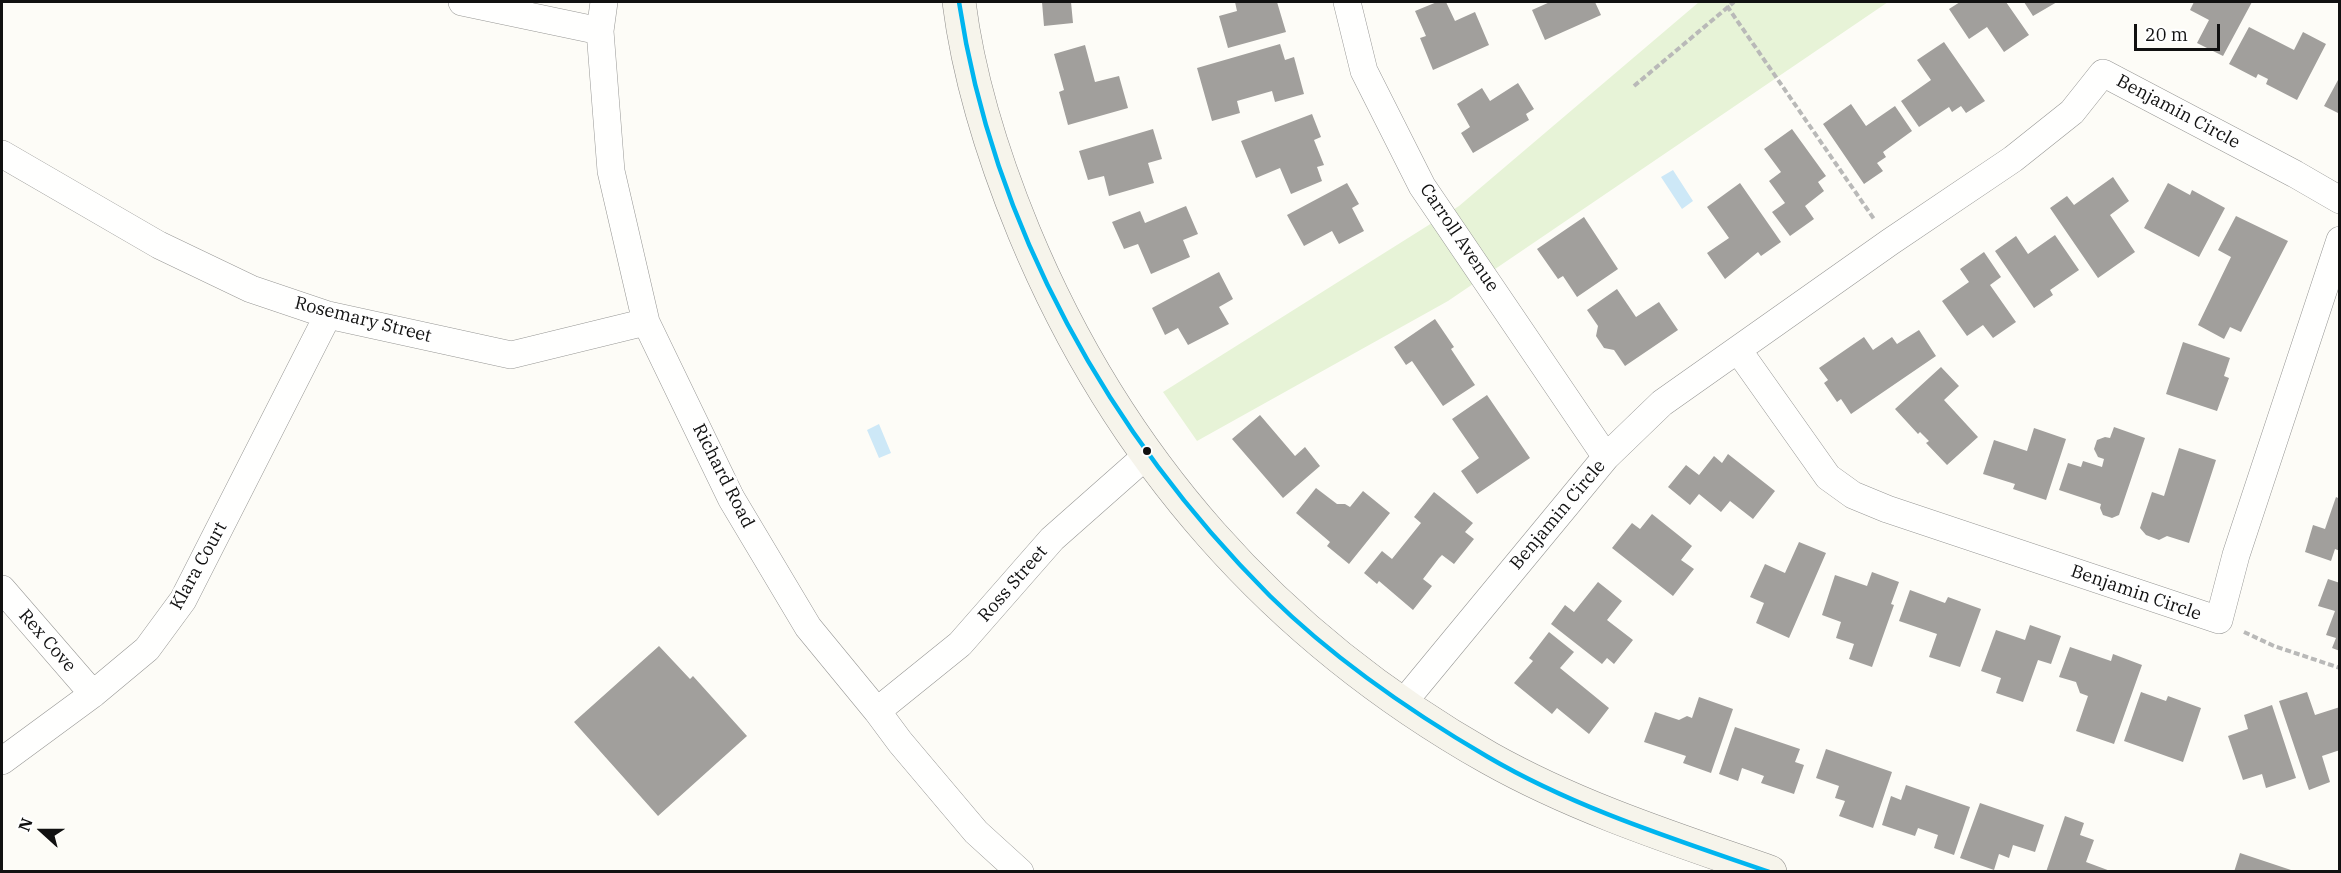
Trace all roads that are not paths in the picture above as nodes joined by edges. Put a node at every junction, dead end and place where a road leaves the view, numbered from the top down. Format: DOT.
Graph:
graph roads {
  1 [pos="462,2"];
  2 [pos="604,2"];
  3 [pos="958,2"];
  4 [pos="1347,2"];
  5 [pos="600,31"];
  6 [pos="2,154"];
  7 [pos="2340,201"];
  8 [pos="2340,240"];
  9 [pos="328,315"];
  10 [pos="646,322"];
  11 [pos="1738,350"];
  12 [pos="1147,455"];
  13 [pos="1606,456"];
  14 [pos="2,589"];
  15 [pos="93,693"];
  16 [pos="1402,704"];
  17 [pos="877,711"];
  18 [pos="2,761"];
  19 [pos="1020,872"];
  20 [pos="1770,872"];
  1 -- 5 [label="street"];
  2 -- 5 [label="street, Richard Road"];
  3 -- 12 [label="main road"];
  4 -- 13 [label="street, Carroll Avenue"];
  5 -- 10 [label="street, Richard Road"];
  6 -- 9 [label="street, Rosemary Street"];
  7 -- 11 [label="street, Benjamin Circle"];
  8 -- 11 [label="street, Benjamin Circle"];
  9 -- 10 [label="street, Rosemary Street"];
  9 -- 15 [label="street, Klara Court"];
  10 -- 17 [label="street, Richard Road"];
  11 -- 13 [label="street, Benjamin Circle"];
  12 -- 16 [label="main road"];
  12 -- 17 [label="street, Ross Street"];
  13 -- 16 [label="street, Benjamin Circle"];
  14 -- 15 [label="street, Rex Cove"];
  15 -- 18 [label="street, Klara Court"];
  16 -- 20 [label="main road"];
  17 -- 19 [label="street, Richard Road"];
}
